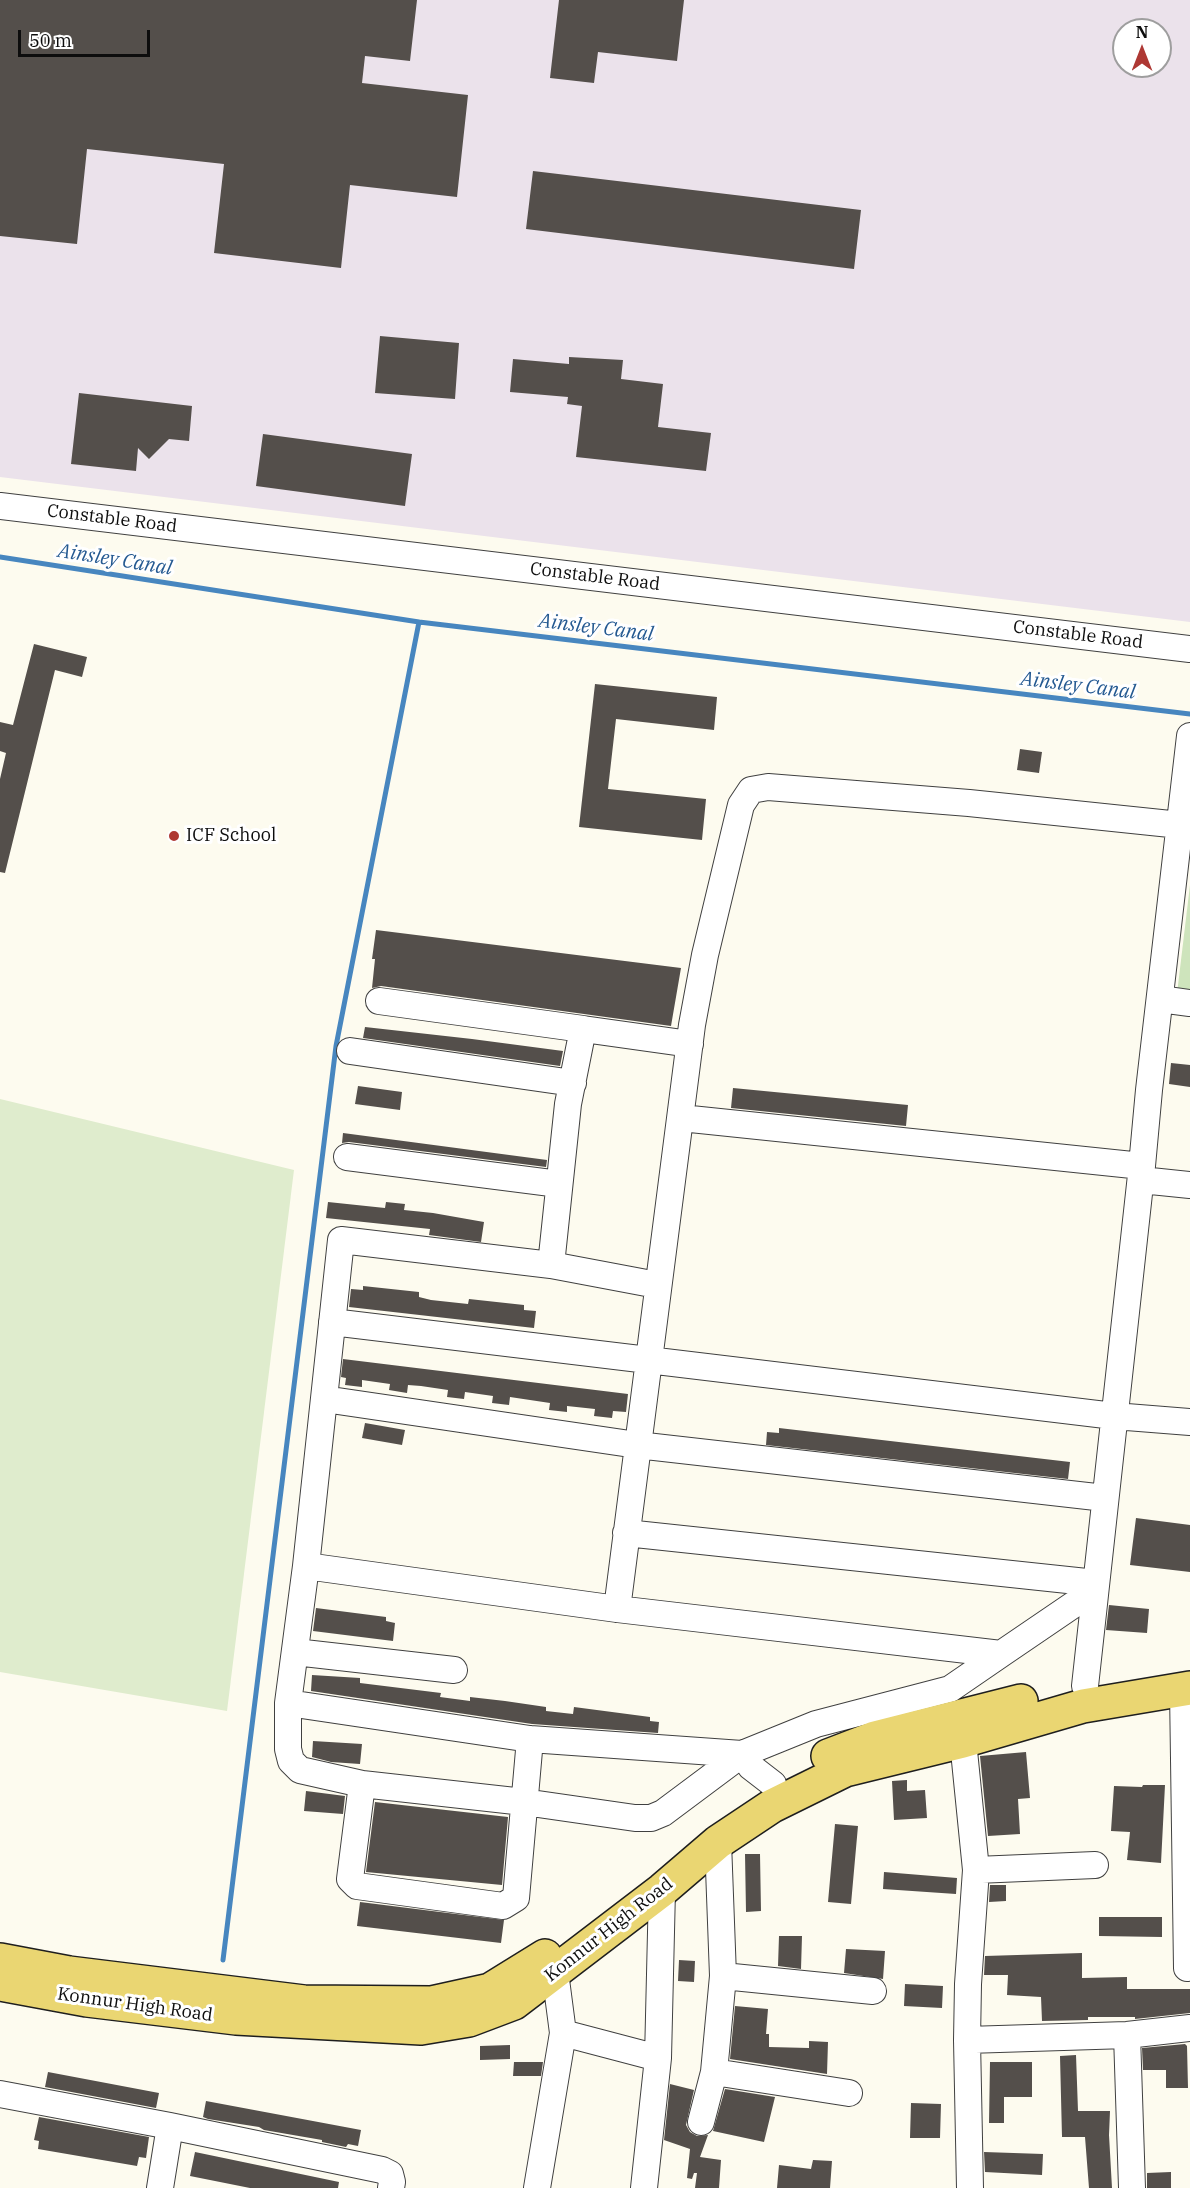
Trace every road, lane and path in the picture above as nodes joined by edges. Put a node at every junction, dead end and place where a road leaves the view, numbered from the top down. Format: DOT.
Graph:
graph roads {
  1 [pos="0,506"];
  2 [pos="1190,649"];
  3 [pos="1190,737"];
  4 [pos="1180,825"];
  5 [pos="1160,999"];
  6 [pos="379,1001"];
  7 [pos="1190,1003"];
  8 [pos="583,1029"];
  9 [pos="690,1044"];
  10 [pos="350,1051"];
  11 [pos="573,1083"];
  12 [pos="681,1118"];
  13 [pos="347,1157"];
  14 [pos="1141,1173"];
  15 [pos="559,1184"];
  16 [pos="1190,1185"];
  17 [pos="551,1265"];
  18 [pos="657,1285"];
  19 [pos="332,1322"];
  20 [pos="648,1359"];
  21 [pos="324,1399"];
  22 [pos="1114,1416"];
  23 [pos="1190,1422"];
  24 [pos="637,1445"];
  25 [pos="1105,1498"];
  26 [pos="626,1533"];
  27 [pos="306,1566"];
  28 [pos="1095,1586"];
  29 [pos="617,1609"];
  30 [pos="295,1652"];
  31 [pos="1001,1654"];
  32 [pos="454,1670"];
  33 [pos="1188,1682"];
  34 [pos="1085,1686"];
  35 [pos="288,1703"];
  36 [pos="530,1739"];
  37 [pos="963,1741"];
  38 [pos="742,1754"];
  39 [pos="362,1784"];
  40 [pos="773,1784"];
  41 [pos="524,1802"];
  42 [pos="718,1842"];
  43 [pos="1095,1865"];
  44 [pos="976,1870"];
  45 [pos="662,1890"];
  46 [pos="0,1960"];
  47 [pos="1187,1968"];
  48 [pos="555,1972"];
  49 [pos="723,1976"];
  50 [pos="0,1984"];
  51 [pos="873,1991"];
  52 [pos="1190,2028"];
  53 [pos="563,2033"];
  54 [pos="1127,2035"];
  55 [pos="967,2040"];
  56 [pos="658,2058"];
  57 [pos="714,2072"];
  58 [pos="849,2092"];
  59 [pos="1,2101"];
  60 [pos="701,2122"];
  61 [pos="170,2126"];
  62 [pos="160,2188"];
  63 [pos="391,2188"];
  64 [pos="537,2188"];
  65 [pos="644,2188"];
  66 [pos="970,2188"];
  67 [pos="1132,2188"];
  1 -- 2 [label="street, Constable Road"];
  3 -- 4 [label="street"];
  4 -- 5 [label="street"];
  4 -- 9 [label="street"];
  5 -- 7 [label="street"];
  5 -- 14 [label="street"];
  6 -- 8 [label="street"];
  8 -- 9 [label="street"];
  8 -- 11 [label="street"];
  9 -- 12 [label="street"];
  10 -- 11 [label="street"];
  11 -- 15 [label="street"];
  12 -- 14 [label="street"];
  12 -- 18 [label="street"];
  13 -- 15 [label="street"];
  14 -- 16 [label="street"];
  14 -- 22 [label="street"];
  15 -- 17 [label="street"];
  17 -- 18 [label="street"];
  17 -- 19 [label="street"];
  18 -- 20 [label="street"];
  19 -- 20 [label="street"];
  19 -- 21 [label="street"];
  20 -- 22 [label="street"];
  20 -- 24 [label="street"];
  21 -- 24 [label="street"];
  21 -- 27 [label="street"];
  22 -- 23 [label="street"];
  22 -- 25 [label="street"];
  24 -- 25 [label="street"];
  24 -- 26 [label="street"];
  25 -- 28 [label="street"];
  26 -- 28 [label="street"];
  26 -- 29 [label="street"];
  27 -- 29 [label="street"];
  27 -- 30 [label="street"];
  28 -- 31 [label="street"];
  28 -- 34 [label="street"];
  29 -- 31 [label="street"];
  30 -- 32 [label="street"];
  30 -- 35 [label="street"];
  31 -- 38 [label="street"];
  33 -- 34 [label="main road"];
  33 -- 37 [label="main road, Konnur High Road"];
  33 -- 47 [label="street"];
  34 -- 40 [label="main road"];
  35 -- 36 [label="street"];
  35 -- 39 [label="street"];
  36 -- 38 [label="street"];
  36 -- 41 [label="street"];
  37 -- 42 [label="main road, Konnur High Road"];
  37 -- 44 [label="street"];
  38 -- 40 [label="street"];
  38 -- 41 [label="street"];
  39 -- 41 [label="street"];
  39 -- 41 [label="street"];
  40 -- 46 [label="main road"];
  42 -- 45 [label="main road, Konnur High Road"];
  42 -- 49 [label="street"];
  43 -- 44 [label="street"];
  44 -- 55 [label="street"];
  45 -- 48 [label="main road, Konnur High Road"];
  45 -- 56 [label="street"];
  48 -- 50 [label="main road, Konnur High Road"];
  48 -- 53 [label="street"];
  49 -- 51 [label="street"];
  49 -- 57 [label="street"];
  52 -- 54 [label="street"];
  53 -- 56 [label="street"];
  53 -- 64 [label="street"];
  54 -- 55 [label="street"];
  54 -- 67 [label="street"];
  55 -- 66 [label="street"];
  56 -- 65 [label="street"];
  57 -- 58 [label="street"];
  57 -- 60 [label="street"];
  59 -- 61 [label="street"];
  61 -- 62 [label="street"];
  61 -- 63 [label="street"];
}
